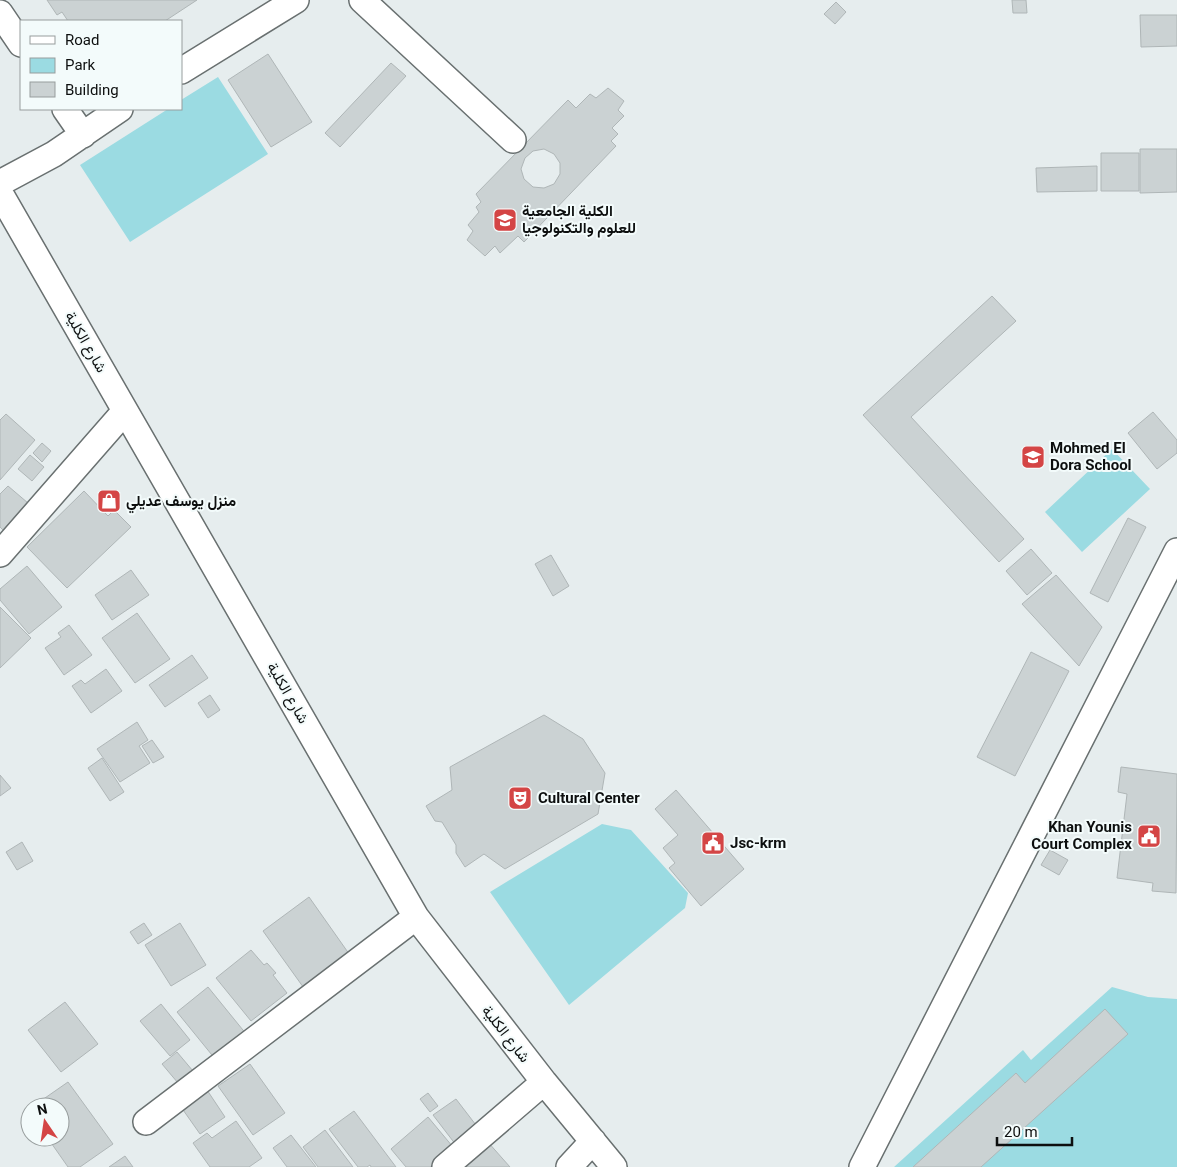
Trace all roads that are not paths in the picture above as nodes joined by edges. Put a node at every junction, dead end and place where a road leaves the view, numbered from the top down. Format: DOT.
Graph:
graph roads {
  1 [pos="296,0"];
  2 [pos="362,0"];
  3 [pos="0,13"];
  4 [pos="20,43"];
  5 [pos="182,70"];
  6 [pos="66,110"];
  7 [pos="119,110"];
  8 [pos="83,135"];
  9 [pos="513,140"];
  10 [pos="0,183"];
  11 [pos="0,194"];
  12 [pos="126,411"];
  13 [pos="1177,551"];
  14 [pos="0,554"];
  15 [pos="416,917"];
  16 [pos="544,1082"];
  17 [pos="146,1122"];
  18 [pos="593,1142"];
  19 [pos="445,1167"];
  20 [pos="569,1167"];
  21 [pos="614,1167"];
  22 [pos="862,1167"];
  1 -- 5 [label="street"];
  2 -- 9 [label="street"];
  3 -- 4 [label="street"];
  6 -- 8 [label="street"];
  7 -- 8 [label="street"];
  8 -- 10 [label="street"];
  11 -- 12 [label="street, شارع الكلية"];
  12 -- 14 [label="street"];
  12 -- 15 [label="street, شارع الكلية"];
  13 -- 22 [label="street"];
  15 -- 16 [label="street, شارع الكلية"];
  15 -- 17 [label="street"];
  16 -- 18 [label="street, شارع الكلية"];
  16 -- 19 [label="street"];
  18 -- 20 [label="street"];
  18 -- 21 [label="street, شارع الكلية"];
}
